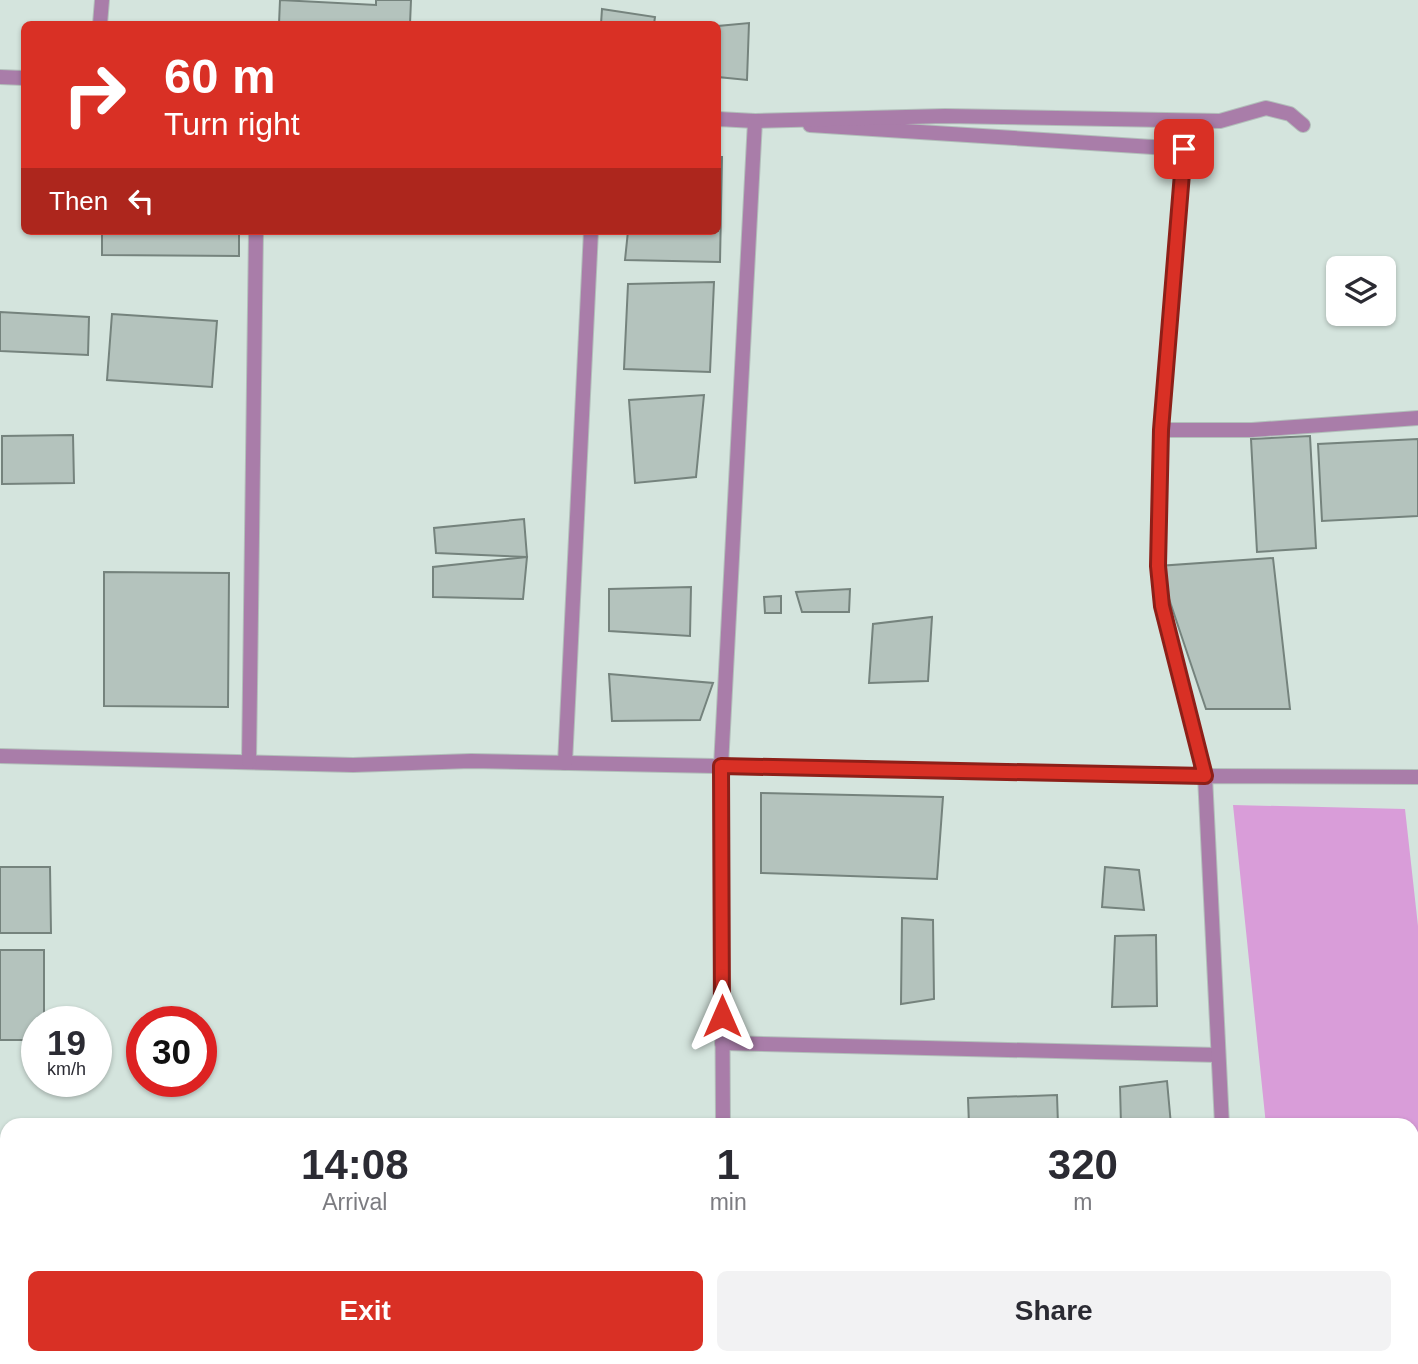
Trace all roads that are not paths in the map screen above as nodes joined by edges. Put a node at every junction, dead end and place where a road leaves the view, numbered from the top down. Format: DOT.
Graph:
graph roads {
  1 [pos="102,0"];
  2 [pos="100,21"];
  3 [pos="0,77"];
  4 [pos="21,78"];
  5 [pos="721,119"];
  6 [pos="755,121"];
  7 [pos="1303,125"];
  8 [pos="256,235"];
  9 [pos="591,235"];
  10 [pos="1418,418"];
  11 [pos="1161,430"];
  12 [pos="0,756"];
  13 [pos="249,762"];
  14 [pos="565,763"];
  15 [pos="721,766"];
  16 [pos="1205,776"];
  17 [pos="1418,777"];
  18 [pos="722,1043"];
  19 [pos="1218,1055"];
  20 [pos="723,1118"];
  21 [pos="1222,1118"];
  1 -- 2 [label="street"];
  3 -- 4 [label="street"];
  5 -- 6 [label="street"];
  6 -- 7 [label="street"];
  6 -- 11 [label="street"];
  6 -- 15 [label="street"];
  8 -- 13 [label="street"];
  9 -- 14 [label="street"];
  10 -- 11 [label="street"];
  11 -- 16 [label="street"];
  12 -- 13 [label="street"];
  13 -- 14 [label="street"];
  14 -- 15 [label="street"];
  15 -- 16 [label="street"];
  15 -- 18 [label="street"];
  16 -- 17 [label="street"];
  16 -- 19 [label="street"];
  18 -- 19 [label="street"];
  18 -- 20 [label="street"];
  19 -- 21 [label="street"];
}
